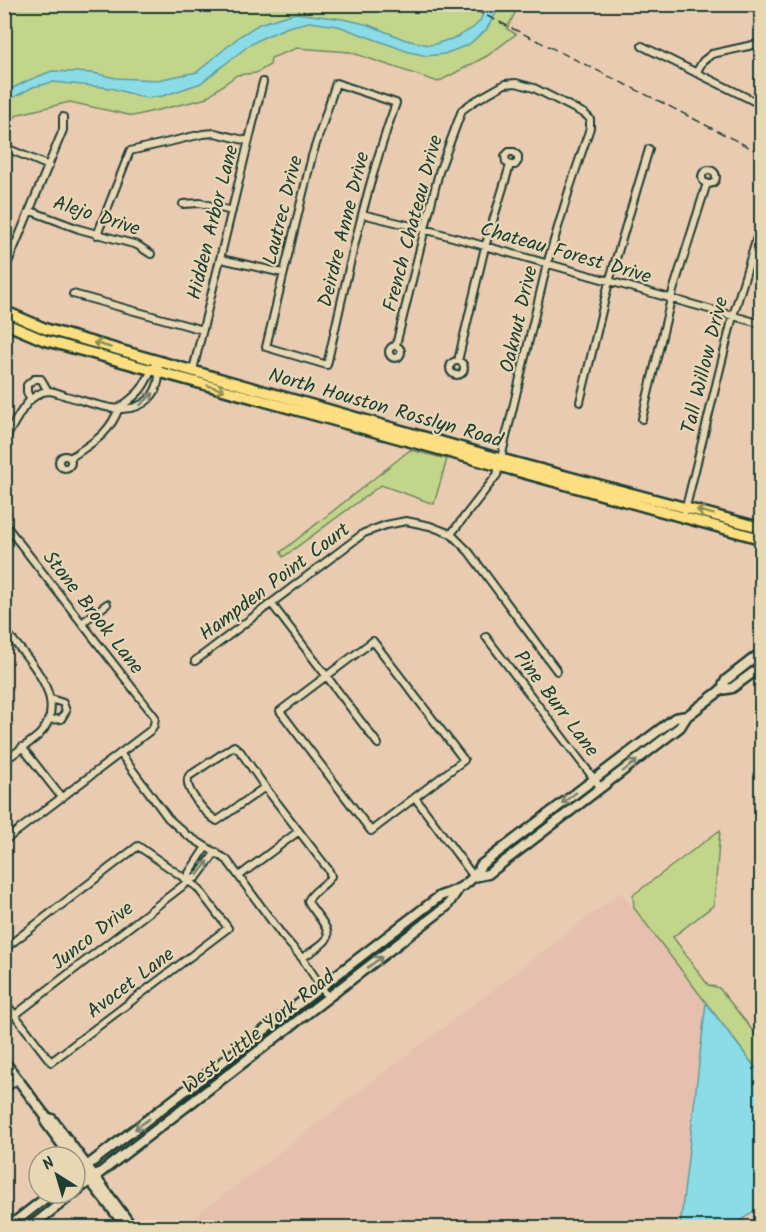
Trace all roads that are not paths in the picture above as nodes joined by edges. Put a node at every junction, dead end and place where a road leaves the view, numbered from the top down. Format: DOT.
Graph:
graph roads {
  1 [pos="762,43"];
  2 [pos="642,46"];
  3 [pos="696,73"];
  4 [pos="263,82"];
  5 [pos="396,103"];
  6 [pos="762,105"];
  7 [pos="63,117"];
  8 [pos="590,119"];
  9 [pos="248,141"];
  10 [pos="4,147"];
  11 [pos="650,149"];
  12 [pos="510,165"];
  13 [pos="49,166"];
  14 [pos="707,183"];
  15 [pos="762,203"];
  16 [pos="183,204"];
  17 [pos="762,209"];
  18 [pos="31,211"];
  19 [pos="232,211"];
  20 [pos="362,214"];
  21 [pos="762,221"];
  22 [pos="424,229"];
  23 [pos="97,235"];
  24 [pos="485,247"];
  25 [pos="151,254"];
  26 [pos="8,259"];
  27 [pos="221,259"];
  28 [pos="547,264"];
  29 [pos="4,272"];
  30 [pos="283,273"];
  31 [pos="609,282"];
  32 [pos="73,294"];
  33 [pos="671,298"];
  34 [pos="4,311"];
  35 [pos="733,316"];
  36 [pos="4,323"];
  37 [pos="762,324"];
  38 [pos="203,330"];
  39 [pos="70,336"];
  40 [pos="396,345"];
  41 [pos="67,346"];
  42 [pos="158,360"];
  43 [pos="458,361"];
  44 [pos="327,365"];
  45 [pos="193,370"];
  46 [pos="155,371"];
  47 [pos="239,383"];
  48 [pos="48,391"];
  49 [pos="236,393"];
  50 [pos="30,399"];
  51 [pos="580,402"];
  52 [pos="308,403"];
  53 [pos="119,408"];
  54 [pos="302,412"];
  55 [pos="339,412"];
  56 [pos="642,419"];
  57 [pos="336,421"];
  58 [pos="411,437"];
  59 [pos="4,441"];
  60 [pos="70,459"];
  61 [pos="500,462"];
  62 [pos="600,490"];
  63 [pos="686,507"];
  64 [pos="682,518"];
  65 [pos="4,523"];
  66 [pos="762,528"];
  67 [pos="451,534"];
  68 [pos="762,539"];
  69 [pos="271,603"];
  70 [pos="107,604"];
  71 [pos="82,623"];
  72 [pos="4,629"];
  73 [pos="486,637"];
  74 [pos="762,652"];
  75 [pos="195,661"];
  76 [pos="749,662"];
  77 [pos="759,668"];
  78 [pos="557,671"];
  79 [pos="326,676"];
  80 [pos="721,690"];
  81 [pos="51,699"];
  82 [pos="687,716"];
  83 [pos="48,720"];
  84 [pos="378,744"];
  85 [pos="22,747"];
  86 [pos="120,753"];
  87 [pos="4,761"];
  88 [pos="594,779"];
  89 [pos="265,787"];
  90 [pos="601,788"];
  91 [pos="62,798"];
  92 [pos="416,799"];
  93 [pos="299,831"];
  94 [pos="522,834"];
  95 [pos="4,841"];
  96 [pos="530,843"];
  97 [pos="206,847"];
  98 [pos="216,852"];
  99 [pos="239,876"];
  100 [pos="474,877"];
  101 [pos="189,881"];
  102 [pos="457,891"];
  103 [pos="4,949"];
  104 [pos="302,958"];
  105 [pos="321,987"];
  106 [pos="328,997"];
  107 [pos="4,1001"];
  108 [pos="15,1015"];
  109 [pos="238,1051"];
  110 [pos="4,1061"];
  111 [pos="246,1061"];
  112 [pos="18,1079"];
  113 [pos="4,1089"];
  114 [pos="163,1108"];
  115 [pos="49,1118"];
  116 [pos="171,1118"];
  117 [pos="62,1145"];
  118 [pos="66,1145"];
  119 [pos="87,1166"];
  120 [pos="87,1174"];
  121 [pos="93,1179"];
  122 [pos="87,1184"];
  123 [pos="39,1205"];
  124 [pos="59,1205"];
  125 [pos="18,1224"];
  126 [pos="7,1227"];
  127 [pos="29,1227"];
  128 [pos="127,1227"];
  129 [pos="133,1227"];
  1 -- 3 [label="street"];
  2 -- 3 [label="street"];
  3 -- 6 [label="street"];
  4 -- 9 [label="street, Hidden Arbor Lane"];
  5 -- 20 [label="street, Deirdre Anne Drive"];
  5 -- 30 [label="street, Lautrec Drive"];
  7 -- 13 [label="street"];
  8 -- 22 [label="street, French Chateau Drive"];
  8 -- 28 [label="street, Oaknut Drive"];
  9 -- 19 [label="street, Hidden Arbor Lane"];
  9 -- 23 [label="street"];
  10 -- 13 [label="street"];
  11 -- 31 [label="street"];
  12 -- 24 [label="street"];
  13 -- 18 [label="street"];
  14 -- 33 [label="street"];
  15 -- 17 [label="street"];
  16 -- 19 [label="street"];
  18 -- 23 [label="street, Alejo Drive"];
  18 -- 26 [label="street"];
  19 -- 27 [label="street, Hidden Arbor Lane"];
  20 -- 22 [label="street, Chateau Forest Drive"];
  20 -- 44 [label="street, Deirdre Anne Drive"];
  21 -- 35 [label="street, Tall Willow Drive"];
  22 -- 24 [label="street, Chateau Forest Drive"];
  22 -- 40 [label="street, French Chateau Drive"];
  23 -- 25 [label="street, Alejo Drive"];
  24 -- 28 [label="street, Chateau Forest Drive"];
  24 -- 43 [label="street"];
  26 -- 29 [label="street"];
  27 -- 30 [label="street"];
  27 -- 38 [label="street, Hidden Arbor Lane"];
  28 -- 31 [label="street, Chateau Forest Drive"];
  28 -- 61 [label="street, Oaknut Drive"];
  30 -- 44 [label="street, Lautrec Drive"];
  31 -- 33 [label="street, Chateau Forest Drive"];
  31 -- 51 [label="street"];
  32 -- 38 [label="street"];
  33 -- 35 [label="street, Chateau Forest Drive"];
  33 -- 56 [label="street"];
  34 -- 39 [label="main road, North Houston Rosslyn Road"];
  35 -- 37 [label="street, Chateau Forest Drive"];
  35 -- 63 [label="street, Tall Willow Drive"];
  36 -- 41 [label="main road, North Houston Rosslyn Road"];
  38 -- 45 [label="street, Hidden Arbor Lane"];
  39 -- 41 [label="main road"];
  42 -- 39 [label="main road, North Houston Rosslyn Road, one-way"];
  41 -- 46 [label="main road, North Houston Rosslyn Road"];
  42 -- 45 [label="main road, North Houston Rosslyn Road"];
  42 -- 46 [label="street"];
  45 -- 47 [label="main road, North Houston Rosslyn Road"];
  46 -- 49 [label="main road, North Houston Rosslyn Road, one-way"];
  46 -- 53 [label="street"];
  53 -- 46 [label="street, one-way"];
  47 -- 49 [label="main road"];
  47 -- 52 [label="main road, North Houston Rosslyn Road"];
  48 -- 50 [label="street"];
  48 -- 50 [label="street"];
  48 -- 53 [label="street"];
  49 -- 54 [label="main road, North Houston Rosslyn Road"];
  50 -- 59 [label="street"];
  52 -- 54 [label="main road"];
  52 -- 55 [label="main road, North Houston Rosslyn Road"];
  53 -- 60 [label="street"];
  54 -- 57 [label="main road, North Houston Rosslyn Road"];
  55 -- 57 [label="main road"];
  55 -- 58 [label="main road, North Houston Rosslyn Road"];
  57 -- 58 [label="main road, North Houston Rosslyn Road"];
  58 -- 61 [label="main road, North Houston Rosslyn Road"];
  61 -- 62 [label="main road, North Houston Rosslyn Road"];
  61 -- 67 [label="street, Oaknut Drive"];
  62 -- 63 [label="main road, North Houston Rosslyn Road"];
  62 -- 64 [label="main road, North Houston Rosslyn Road"];
  63 -- 64 [label="street, Tall Willow Drive"];
  66 -- 63 [label="main road, North Houston Rosslyn Road, one-way"];
  64 -- 68 [label="main road, North Houston Rosslyn Road"];
  65 -- 71 [label="street, Stone Brook Lane"];
  67 -- 69 [label="street, Hampden Point Court"];
  67 -- 78 [label="street, Hampden Point Court"];
  69 -- 75 [label="street, Hampden Point Court"];
  69 -- 79 [label="street"];
  70 -- 71 [label="street"];
  71 -- 86 [label="street, Stone Brook Lane"];
  72 -- 81 [label="street"];
  73 -- 88 [label="street, Pine Burr Lane"];
  74 -- 76 [label="main road, West Little York Road"];
  76 -- 77 [label="main road"];
  76 -- 80 [label="main road, West Little York Road"];
  77 -- 80 [label="main road, West Little York Road"];
  79 -- 84 [label="street"];
  79 -- 92 [label="street"];
  79 -- 92 [label="street"];
  80 -- 82 [label="main road, West Little York Road"];
  81 -- 83 [label="street"];
  81 -- 83 [label="street"];
  82 -- 88 [label="main road, West Little York Road"];
  90 -- 82 [label="main road, West Little York Road, one-way"];
  83 -- 85 [label="street"];
  85 -- 87 [label="street"];
  85 -- 91 [label="street"];
  86 -- 91 [label="street"];
  86 -- 97 [label="street"];
  88 -- 90 [label="street, Pine Burr Lane"];
  88 -- 94 [label="main road, West Little York Road, one-way"];
  89 -- 89 [label="street"];
  89 -- 93 [label="street"];
  90 -- 96 [label="main road, West Little York Road"];
  91 -- 95 [label="street"];
  92 -- 100 [label="street"];
  93 -- 99 [label="street"];
  93 -- 104 [label="street"];
  94 -- 96 [label="main road"];
  94 -- 100 [label="main road, West Little York Road"];
  96 -- 100 [label="main road, West Little York Road"];
  97 -- 98 [label="street"];
  97 -- 101 [label="street, Junco Drive"];
  98 -- 99 [label="street"];
  101 -- 98 [label="street, Junco Drive, one-way"];
  99 -- 104 [label="street"];
  100 -- 102 [label="main road, West Little York Road"];
  101 -- 103 [label="street"];
  101 -- 108 [label="street, Junco Drive"];
  101 -- 108 [label="street, Avocet Lane"];
  102 -- 105 [label="main road, West Little York Road"];
  106 -- 102 [label="main road, West Little York Road, one-way"];
  104 -- 105 [label="street"];
  105 -- 106 [label="street"];
  105 -- 109 [label="main road, West Little York Road"];
  106 -- 111 [label="main road, West Little York Road"];
  107 -- 108 [label="street"];
  109 -- 111 [label="main road"];
  109 -- 114 [label="main road, West Little York Road"];
  110 -- 112 [label="main road"];
  111 -- 116 [label="main road, West Little York Road"];
  112 -- 113 [label="street"];
  112 -- 115 [label="main road"];
  114 -- 116 [label="main road"];
  114 -- 119 [label="main road, West Little York Road, one-way"];
  115 -- 117 [label="main road"];
  115 -- 118 [label="main road"];
  116 -- 121 [label="main road, West Little York Road"];
  120 -- 121 [label="main road"];
  121 -- 122 [label="main road, West Little York Road"];
  121 -- 128 [label="main road"];
  121 -- 129 [label="main road"];
  123 -- 125 [label="main road"];
  124 -- 127 [label="main road, West Little York Road"];
  125 -- 126 [label="main road"];
}
